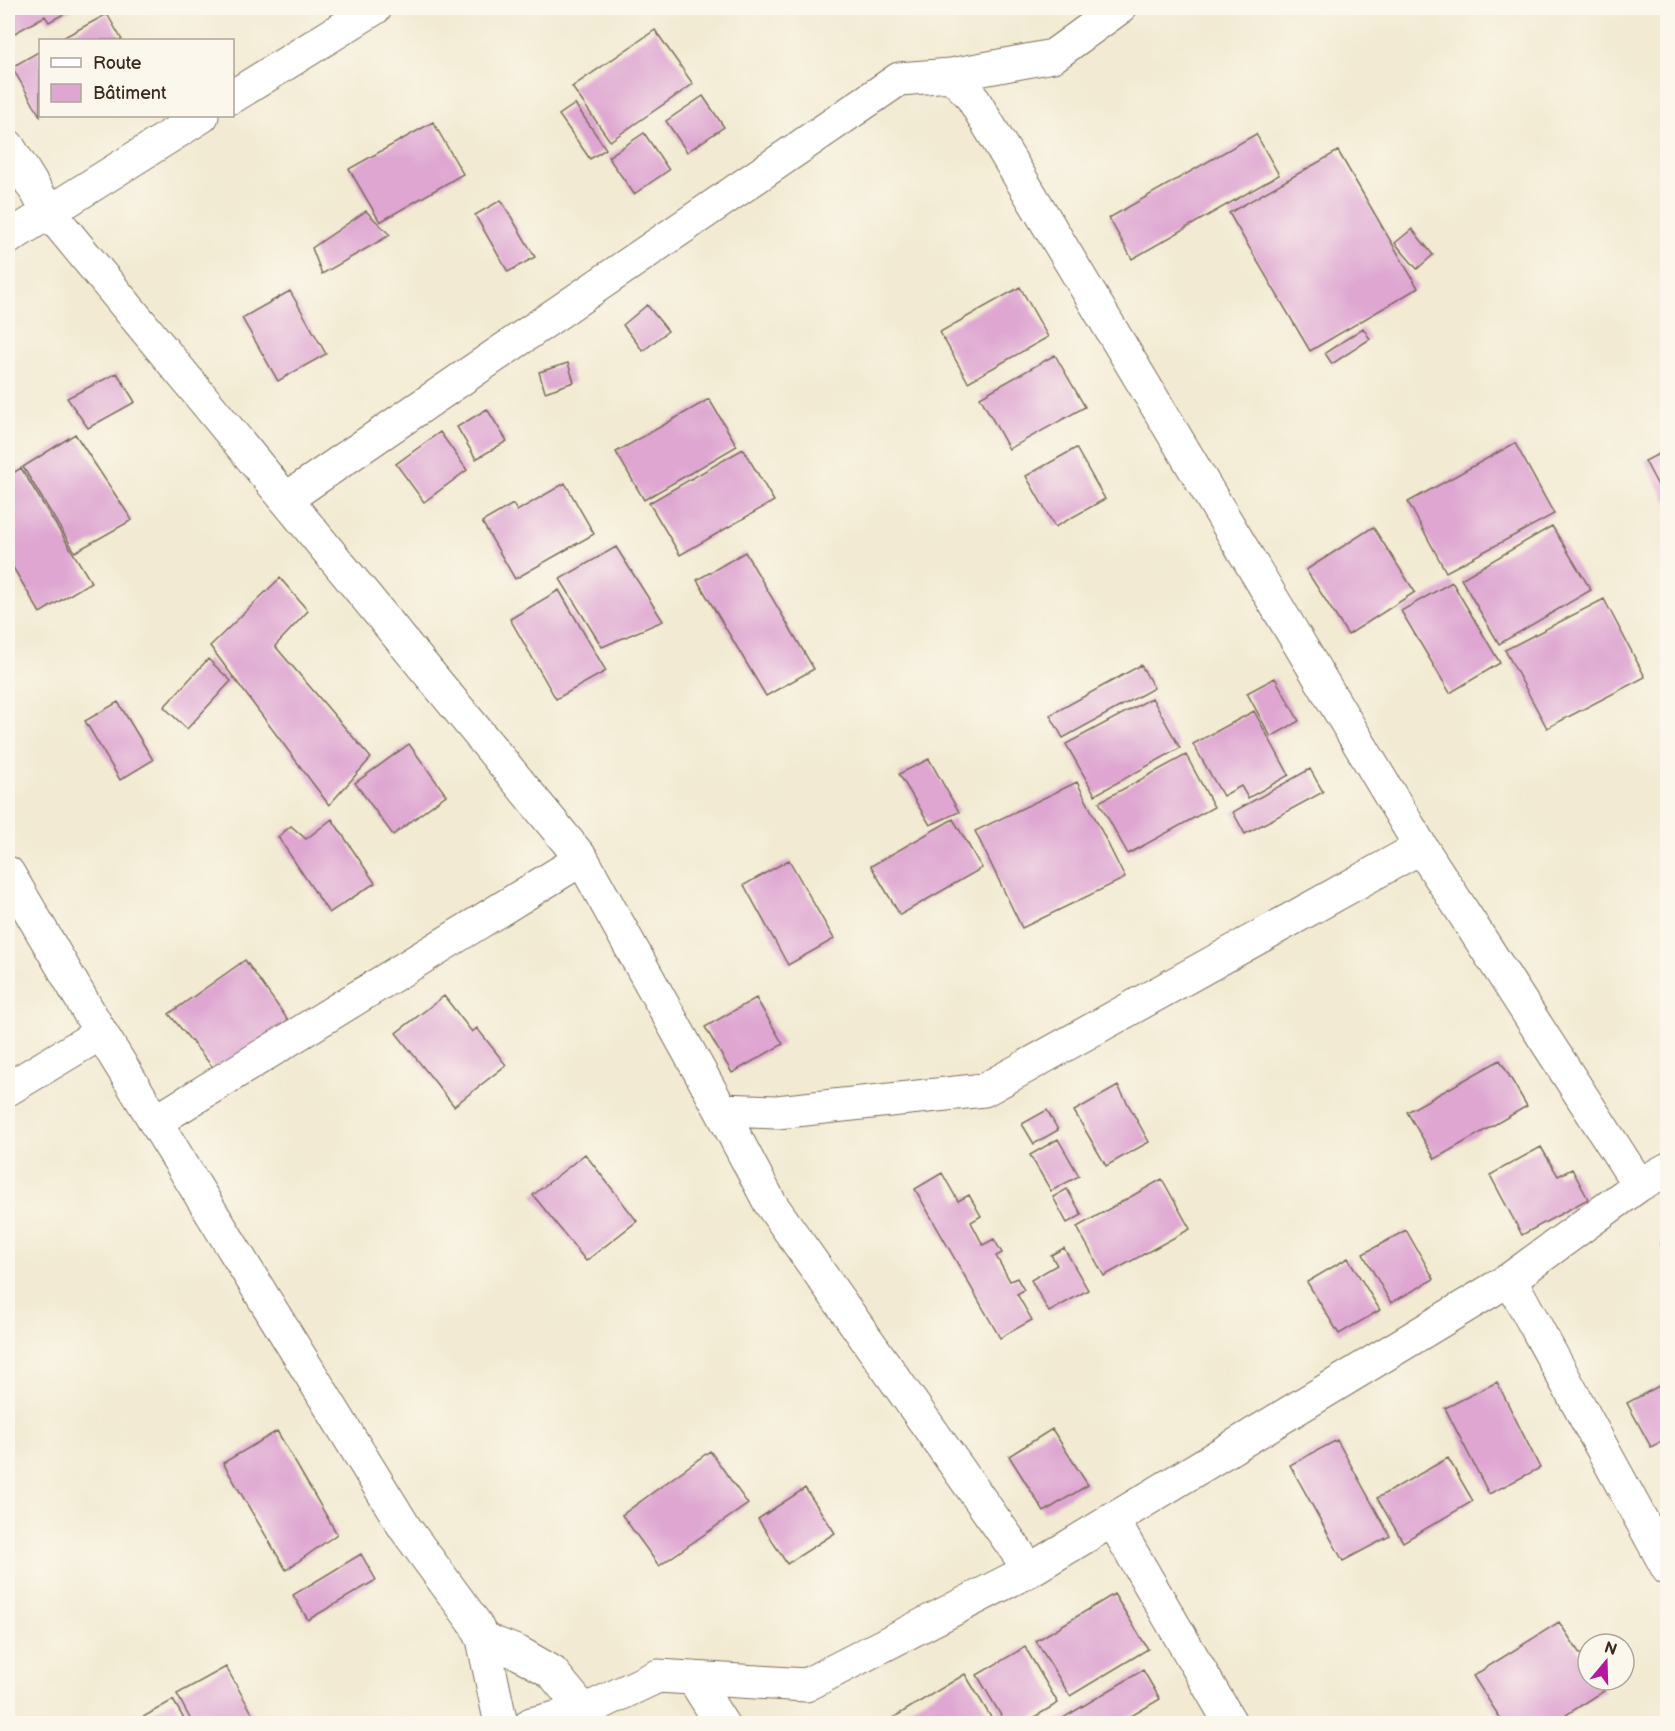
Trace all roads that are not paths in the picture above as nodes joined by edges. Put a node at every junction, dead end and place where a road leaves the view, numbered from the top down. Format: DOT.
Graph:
graph roads {
  1 [pos="375,8"];
  2 [pos="1119,8"];
  3 [pos="951,75"];
  4 [pos="234,96"];
  5 [pos="200,117"];
  6 [pos="8,146"];
  7 [pos="49,212"];
  8 [pos="8,238"];
  9 [pos="286,499"];
  10 [pos="1421,847"];
  11 [pos="582,859"];
  12 [pos="8,873"];
  13 [pos="101,1033"];
  14 [pos="8,1089"];
  15 [pos="721,1110"];
  16 [pos="155,1122"];
  17 [pos="1668,1169"];
  18 [pos="1639,1185"];
  19 [pos="1510,1279"];
  20 [pos="1112,1519"];
  21 [pos="1668,1569"];
  22 [pos="1030,1570"];
  23 [pos="483,1639"];
  24 [pos="693,1678"];
  25 [pos="584,1711"];
  26 [pos="501,1724"];
  27 [pos="531,1724"];
  28 [pos="722,1724"];
  29 [pos="1231,1724"];
  1 -- 4 [label="street"];
  2 -- 3 [label="street"];
  3 -- 9 [label="street"];
  3 -- 10 [label="street"];
  5 -- 7 [label="street"];
  6 -- 7 [label="street"];
  7 -- 8 [label="street"];
  7 -- 9 [label="street"];
  9 -- 11 [label="street"];
  10 -- 15 [label="street"];
  10 -- 18 [label="street"];
  11 -- 15 [label="street"];
  11 -- 16 [label="street"];
  12 -- 13 [label="street"];
  13 -- 14 [label="street"];
  13 -- 16 [label="street"];
  15 -- 22 [label="street"];
  16 -- 23 [label="street"];
  17 -- 18 [label="street"];
  18 -- 19 [label="street"];
  19 -- 20 [label="street"];
  19 -- 21 [label="street"];
  20 -- 22 [label="street"];
  20 -- 29 [label="street"];
  22 -- 24 [label="street"];
  23 -- 25 [label="street"];
  23 -- 26 [label="street"];
  24 -- 25 [label="street"];
  24 -- 28 [label="street"];
  25 -- 27 [label="street"];
}
